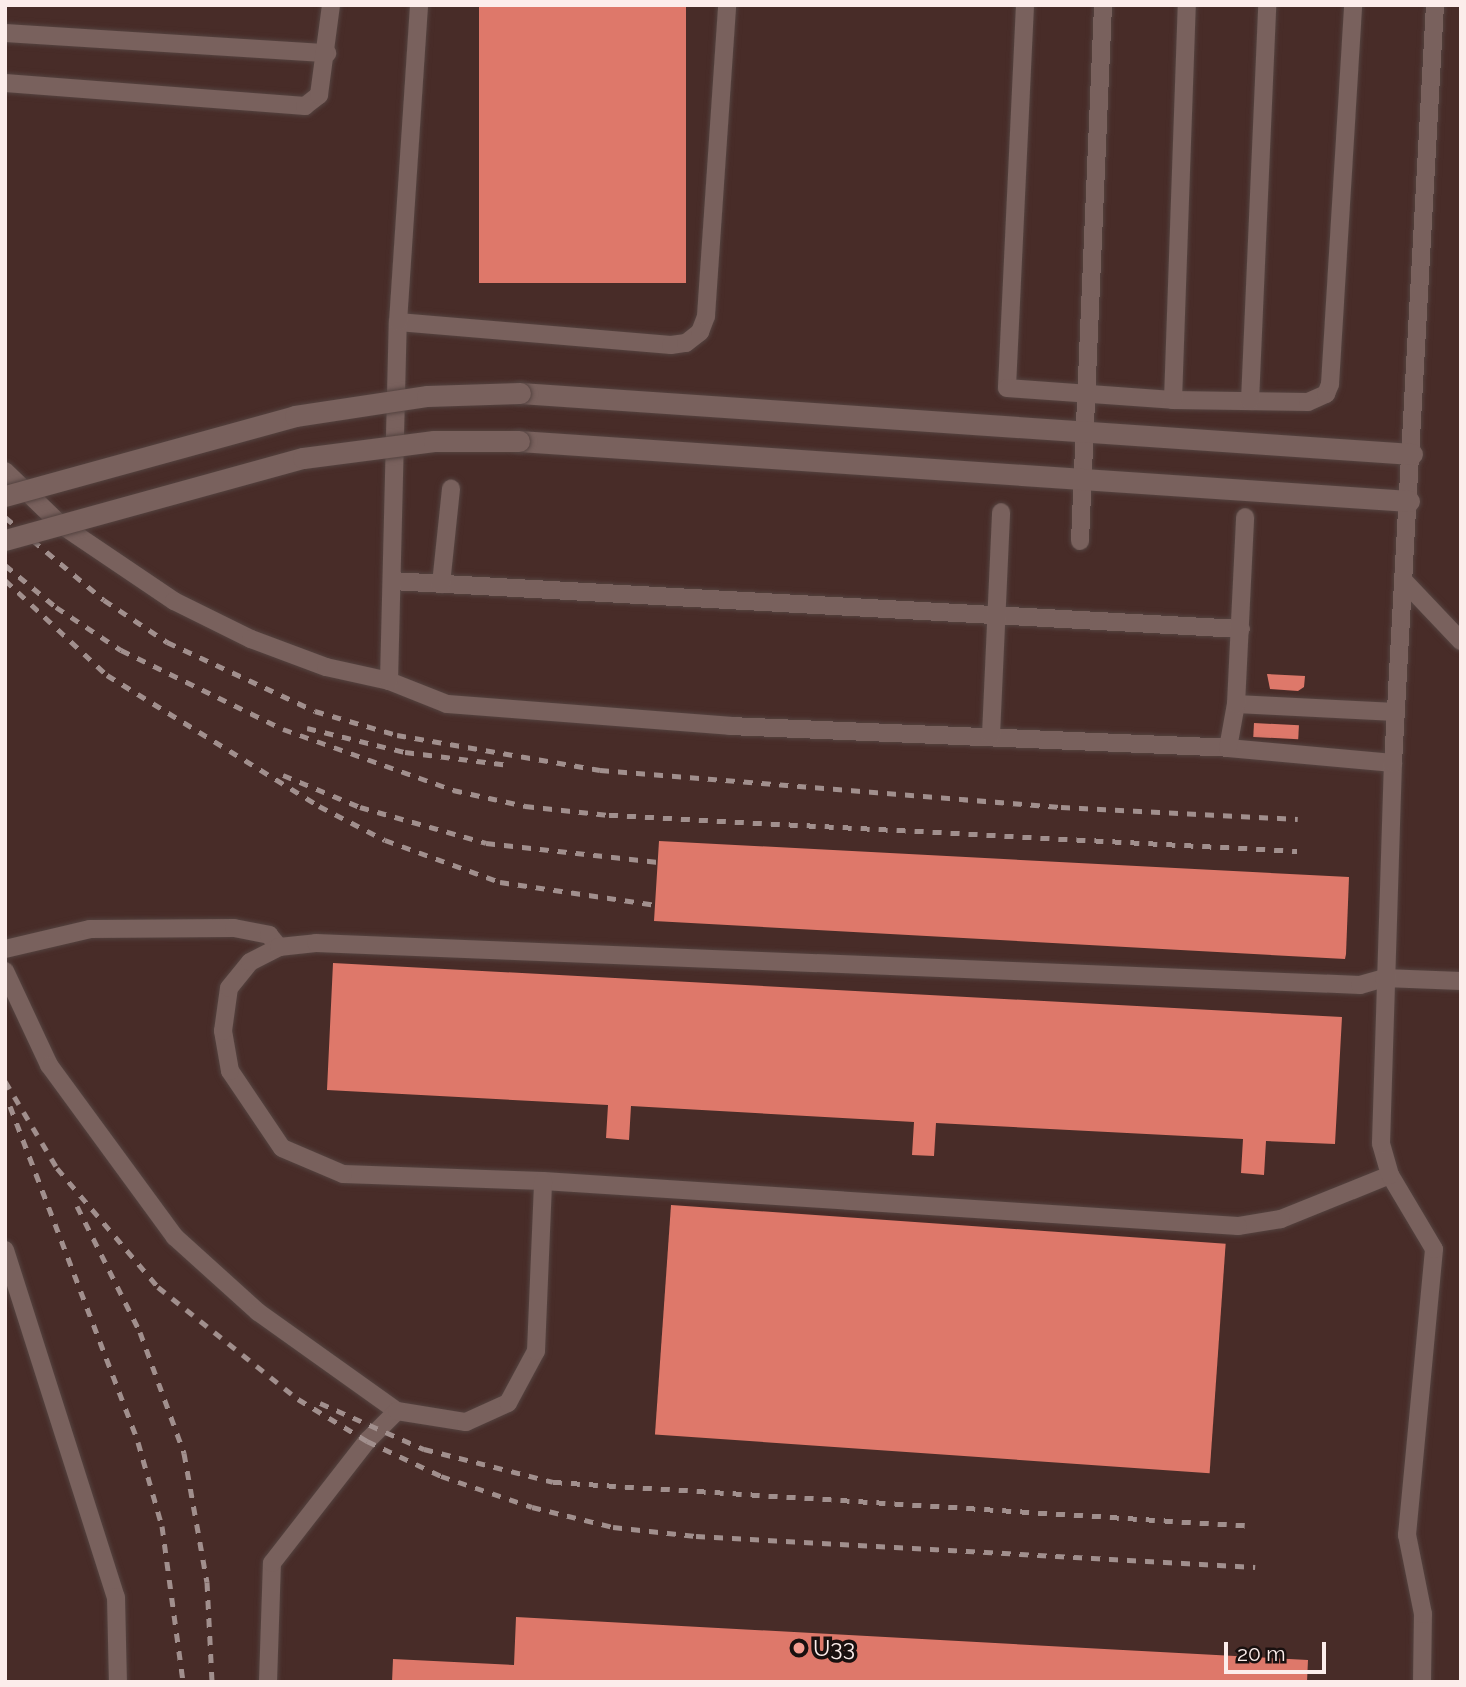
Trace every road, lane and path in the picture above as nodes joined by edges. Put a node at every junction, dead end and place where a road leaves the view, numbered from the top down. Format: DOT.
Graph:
graph roads {
  1 [pos="331,5"];
  2 [pos="419,5"];
  3 [pos="727,5"];
  4 [pos="1025,5"];
  5 [pos="1103,5"];
  6 [pos="1187,5"];
  7 [pos="1267,5"];
  8 [pos="1353,5"];
  9 [pos="1435,5"];
  10 [pos="5,33"];
  11 [pos="327,53"];
  12 [pos="5,83"];
  13 [pos="398,322"];
  14 [pos="1087,395"];
  15 [pos="1173,400"];
  16 [pos="1250,401"];
  17 [pos="1085,432"];
  18 [pos="1412,454"];
  19 [pos="5,471"];
  20 [pos="1082,480"];
  21 [pos="451,489"];
  22 [pos="5,496"];
  23 [pos="1409,501"];
  24 [pos="1001,512"];
  25 [pos="1245,517"];
  26 [pos="5,540"];
  27 [pos="1080,541"];
  28 [pos="392,581"];
  29 [pos="1404,581"];
  30 [pos="441,584"];
  31 [pos="995,618"];
  32 [pos="1241,629"];
  33 [pos="1461,641"];
  34 [pos="389,681"];
  35 [pos="1236,704"];
  36 [pos="1396,712"];
  37 [pos="991,736"];
  38 [pos="1228,748"];
  39 [pos="1393,763"];
  40 [pos="279,947"];
  41 [pos="5,949"];
  42 [pos="5,971"];
  43 [pos="1384,978"];
  44 [pos="1461,981"];
  45 [pos="1390,1175"];
  46 [pos="543,1181"];
  47 [pos="5,1250"];
  48 [pos="397,1411"];
  49 [pos="118,1682"];
  50 [pos="268,1682"];
  51 [pos="1422,1682"];
  1 -- 11 [label="lane"];
  2 -- 13 [label="lane"];
  3 -- 13 [label="lane"];
  4 -- 14 [label="lane"];
  5 -- 14 [label="lane"];
  6 -- 15 [label="lane"];
  7 -- 16 [label="lane"];
  8 -- 16 [label="lane"];
  9 -- 18 [label="lane"];
  10 -- 11 [label="lane"];
  11 -- 12 [label="lane"];
  13 -- 28 [label="lane"];
  14 -- 15 [label="lane"];
  14 -- 17 [label="lane"];
  15 -- 16 [label="lane"];
  17 -- 18 [label="street"];
  17 -- 20 [label="lane"];
  17 -- 22 [label="street, bridge"];
  18 -- 23 [label="lane"];
  19 -- 34 [label="lane"];
  20 -- 23 [label="street"];
  20 -- 26 [label="street, bridge"];
  20 -- 27 [label="lane"];
  21 -- 30 [label="lane"];
  23 -- 29 [label="lane"];
  24 -- 31 [label="lane"];
  25 -- 32 [label="lane"];
  28 -- 30 [label="lane"];
  28 -- 34 [label="lane"];
  29 -- 33 [label="lane"];
  29 -- 36 [label="lane"];
  30 -- 31 [label="lane"];
  31 -- 32 [label="lane"];
  31 -- 37 [label="lane"];
  32 -- 35 [label="lane"];
  34 -- 37 [label="lane"];
  35 -- 36 [label="lane"];
  35 -- 38 [label="lane"];
  36 -- 39 [label="lane"];
  37 -- 38 [label="lane"];
  38 -- 39 [label="lane"];
  39 -- 43 [label="lane"];
  40 -- 41 [label="lane"];
  40 -- 43 [label="lane"];
  40 -- 46 [label="lane"];
  42 -- 48 [label="lane"];
  43 -- 44 [label="lane"];
  43 -- 45 [label="lane"];
  45 -- 46 [label="lane"];
  45 -- 51 [label="lane"];
  46 -- 48 [label="lane"];
  47 -- 49 [label="lane"];
  48 -- 50 [label="lane"];
}
